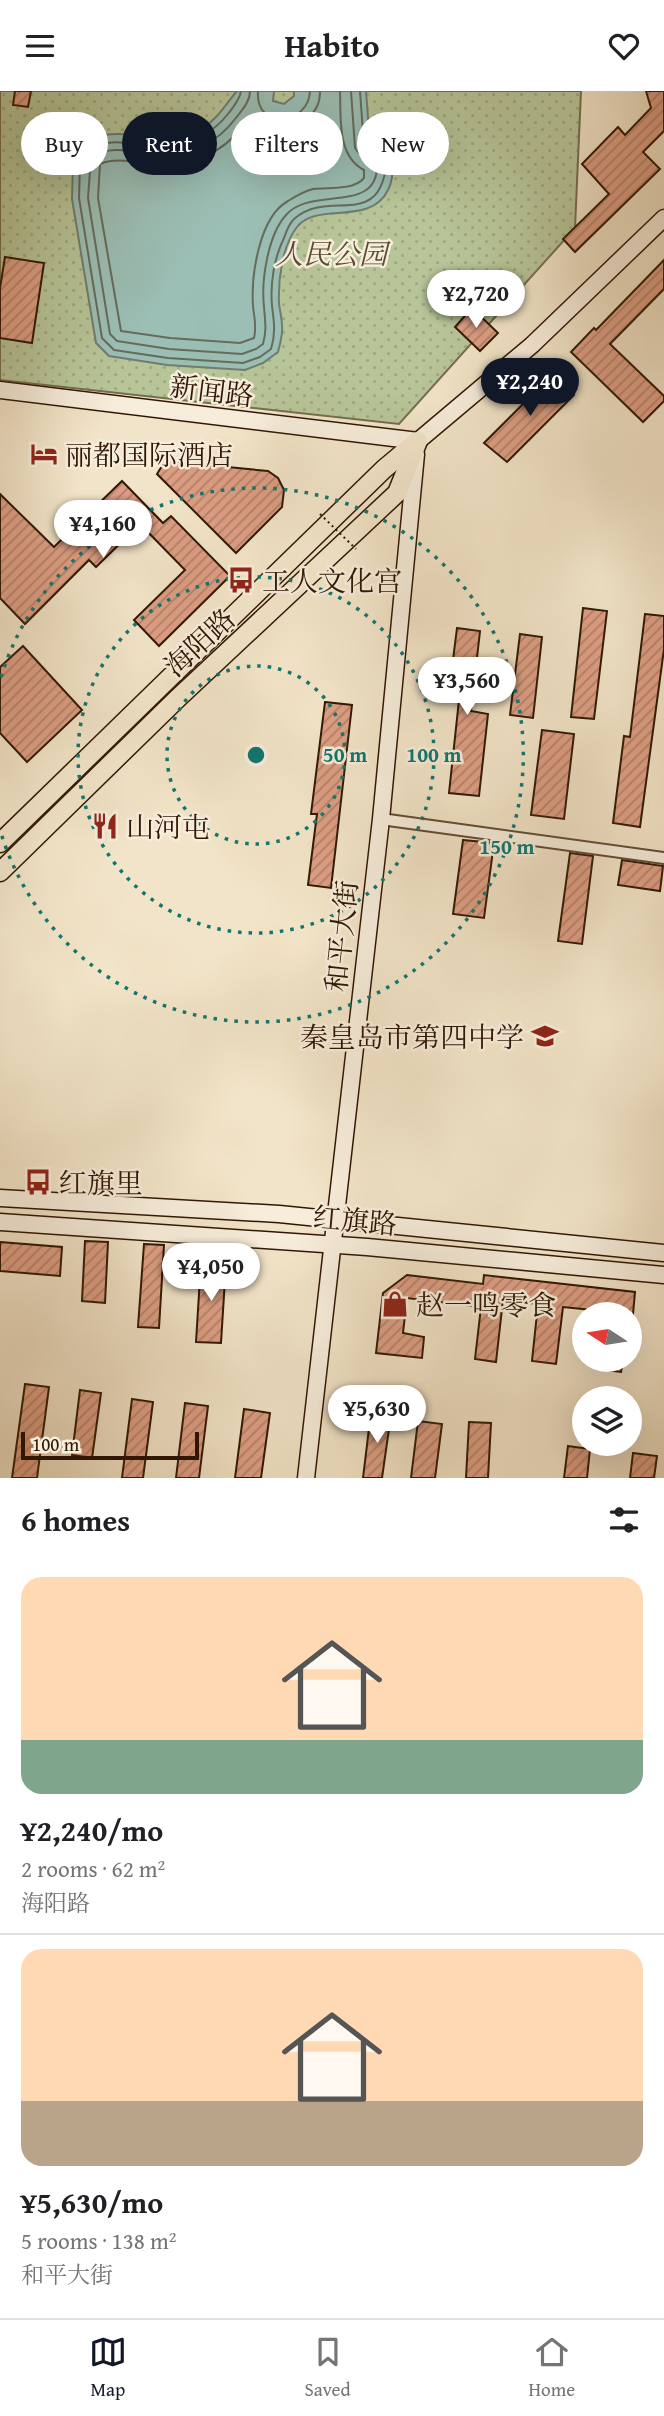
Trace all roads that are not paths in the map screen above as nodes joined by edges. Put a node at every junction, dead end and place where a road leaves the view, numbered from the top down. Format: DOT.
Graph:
graph roads {
  1 [pos="664,218"];
  2 [pos="0,390"];
  3 [pos="418,441"];
  4 [pos="381,819"];
  5 [pos="0,843"];
  6 [pos="664,858"];
  7 [pos="0,872"];
  8 [pos="0,1198"];
  9 [pos="336,1221"];
  10 [pos="0,1222"];
  11 [pos="334,1245"];
  12 [pos="664,1252"];
  13 [pos="664,1275"];
  14 [pos="306,1478"];
  1 -- 3 [label="main road, 海阳路"];
  2 -- 3 [label="main road, 新闻路"];
  3 -- 4 [label="main road, 和平大街"];
  3 -- 5 [label="main road, 海阳路"];
  3 -- 7 [label="main road, 海阳路"];
  4 -- 6 [label="street"];
  4 -- 9 [label="main road, 和平大街"];
  8 -- 9 [label="main road"];
  9 -- 11 [label="main road, 和平大街"];
  9 -- 12 [label="main road"];
  10 -- 11 [label="main road, 红旗路"];
  11 -- 13 [label="main road, 红旗路"];
  11 -- 14 [label="main road, 和平大街"];
}
